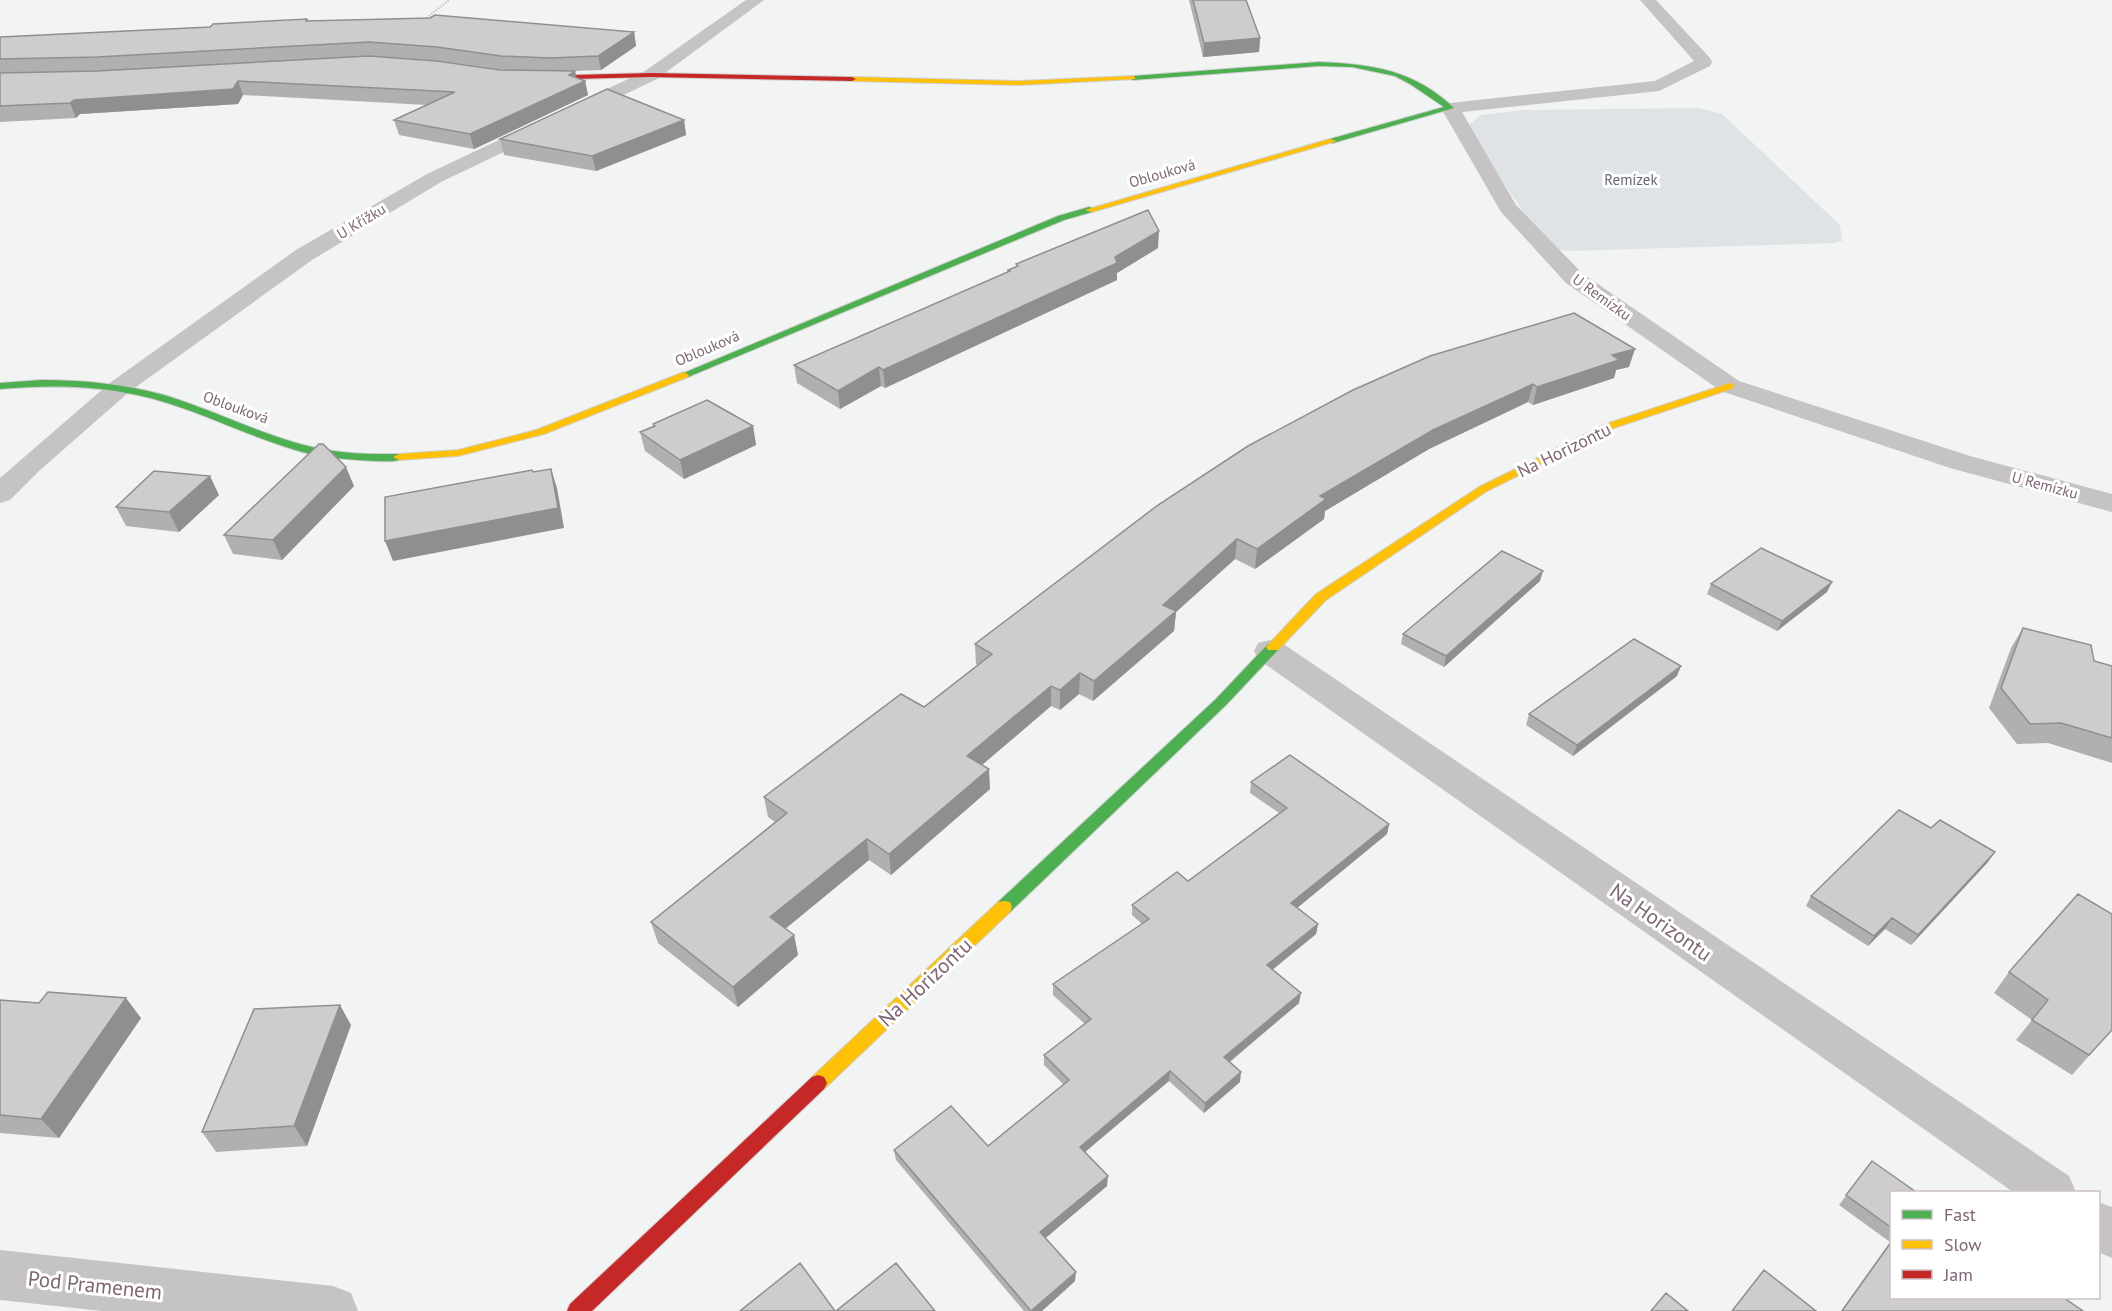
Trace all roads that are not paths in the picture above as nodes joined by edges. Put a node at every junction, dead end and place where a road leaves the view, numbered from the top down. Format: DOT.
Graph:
graph roads {
  1 [pos="756,0"];
  2 [pos="1648,0"];
  3 [pos="651,75"];
  4 [pos="524,77"];
  5 [pos="1450,108"];
  6 [pos="0,386"];
  7 [pos="1730,386"];
  8 [pos="120,387"];
  9 [pos="0,494"];
  10 [pos="2112,503"];
  11 [pos="1270,651"];
  12 [pos="2051,1191"];
  13 [pos="0,1275"];
  14 [pos="333,1311"];
  15 [pos="577,1311"];
  1 -- 3 [label="street, U Křížku"];
  2 -- 5 [label="street"];
  3 -- 4 [label="street"];
  3 -- 5 [label="street"];
  3 -- 8 [label="street, U Křížku"];
  5 -- 7 [label="street, U Remízku"];
  5 -- 8 [label="street, Oblouková"];
  6 -- 8 [label="street, Oblouková"];
  7 -- 10 [label="street, U Remízku"];
  7 -- 11 [label="street, Na Horizontu"];
  8 -- 9 [label="street, U Křížku"];
  11 -- 12 [label="street, Na Horizontu"];
  11 -- 15 [label="street, Na Horizontu"];
  13 -- 14 [label="street, Pod Pramenem"];
}
